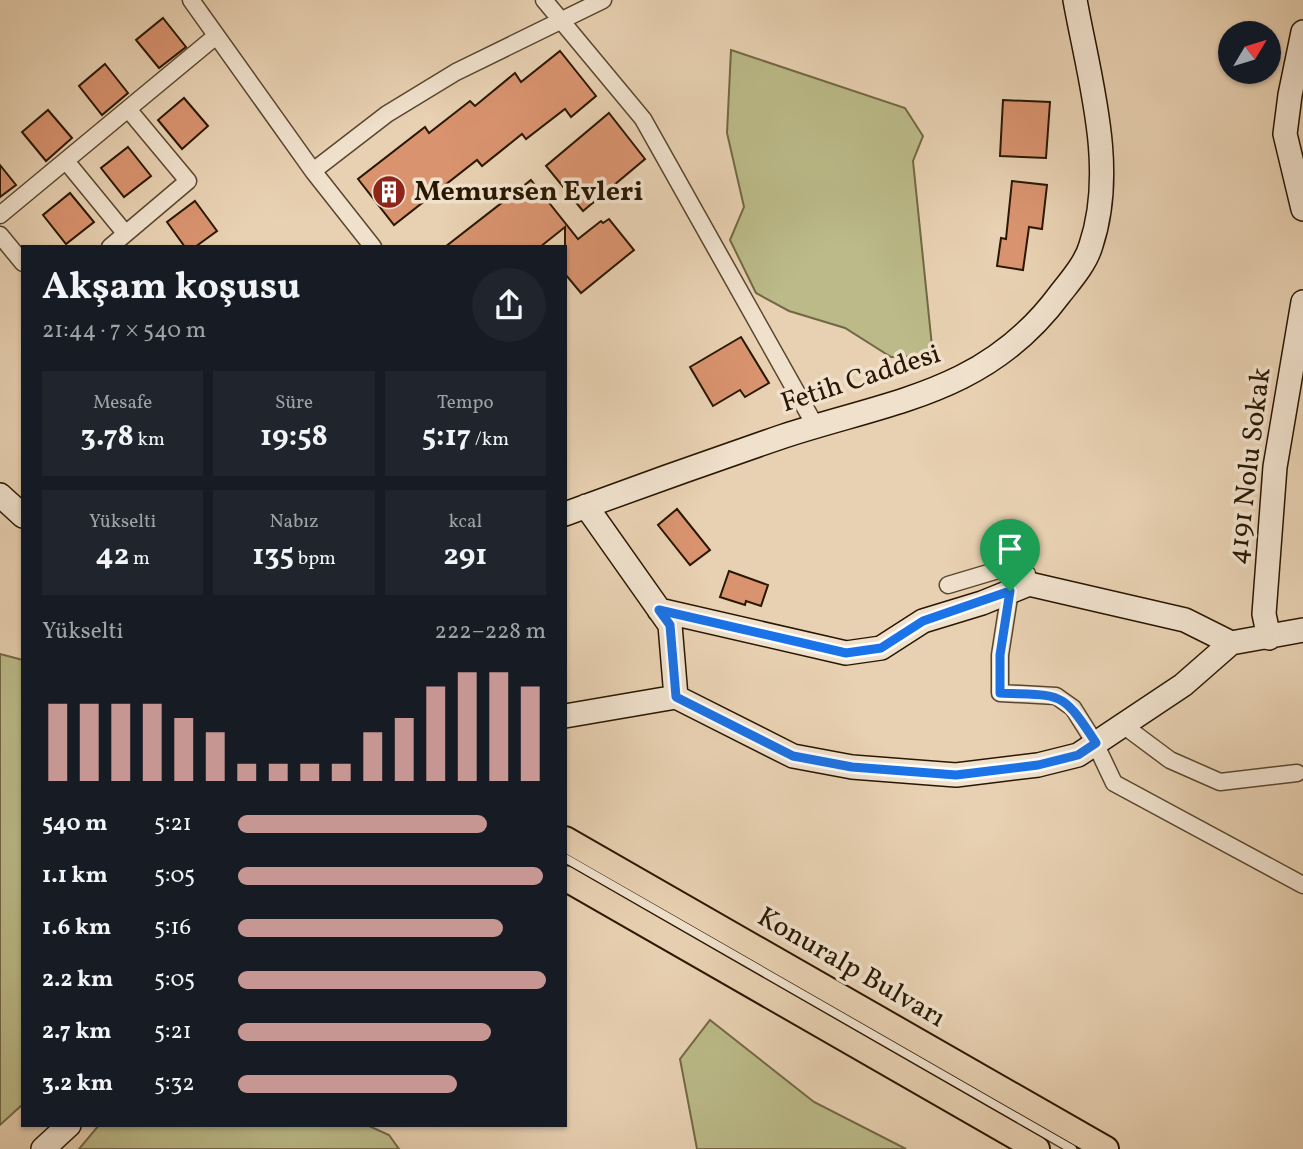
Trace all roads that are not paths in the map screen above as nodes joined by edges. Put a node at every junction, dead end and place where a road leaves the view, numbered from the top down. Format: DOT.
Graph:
graph roads {
  1 [pos="191,0"];
  2 [pos="544,0"];
  3 [pos="603,0"];
  4 [pos="1075,0"];
  5 [pos="562,23"];
  6 [pos="1303,32"];
  7 [pos="216,36"];
  8 [pos="128,109"];
  9 [pos="66,161"];
  10 [pos="313,171"];
  11 [pos="1303,209"];
  12 [pos="0,215"];
  13 [pos="125,233"];
  14 [pos="0,235"];
  15 [pos="112,245"];
  16 [pos="371,245"];
  17 [pos="21,261"];
  18 [pos="1303,302"];
  19 [pos="816,426"];
  20 [pos="0,495"];
  21 [pos="575,510"];
  22 [pos="21,514"];
  23 [pos="948,585"];
  24 [pos="1019,587"];
  25 [pos="659,610"];
  26 [pos="1303,630"];
  27 [pos="1269,638"];
  28 [pos="1231,643"];
  29 [pos="676,697"];
  30 [pos="567,716"];
  31 [pos="1123,725"];
  32 [pos="1096,743"];
  33 [pos="1297,773"];
  34 [pos="567,840"];
  35 [pos="567,859"];
  36 [pos="567,879"];
  37 [pos="1303,885"];
  38 [pos="67,1127"];
  39 [pos="43,1149"];
  40 [pos="1037,1149"];
  41 [pos="1072,1149"];
  42 [pos="1106,1149"];
  1 -- 7 [label="street"];
  2 -- 5 [label="street"];
  3 -- 5 [label="street"];
  4 -- 19 [label="street, Fetih Caddesi"];
  5 -- 10 [label="street"];
  5 -- 19 [label="street"];
  6 -- 11 [label="street"];
  7 -- 8 [label="street"];
  7 -- 10 [label="street"];
  8 -- 9 [label="street"];
  8 -- 13 [label="street"];
  9 -- 12 [label="street"];
  9 -- 13 [label="street"];
  10 -- 16 [label="street"];
  13 -- 15 [label="street"];
  14 -- 17 [label="street"];
  18 -- 27 [label="street, 4191 Nolu Sokak"];
  19 -- 21 [label="street, Fetih Caddesi"];
  20 -- 22 [label="street"];
  21 -- 25 [label="street"];
  23 -- 24 [label="street"];
  24 -- 25 [label="street"];
  24 -- 28 [label="street"];
  24 -- 32 [label="street"];
  25 -- 29 [label="street"];
  26 -- 27 [label="street"];
  27 -- 28 [label="street"];
  28 -- 31 [label="street"];
  29 -- 30 [label="street"];
  29 -- 32 [label="street"];
  31 -- 32 [label="street"];
  31 -- 33 [label="street"];
  32 -- 37 [label="street"];
  34 -- 42 [label="main road, Konuralp Bulvarı"];
  35 -- 41 [label="lane"];
  36 -- 40 [label="main road"];
  38 -- 39 [label="street"];
}
